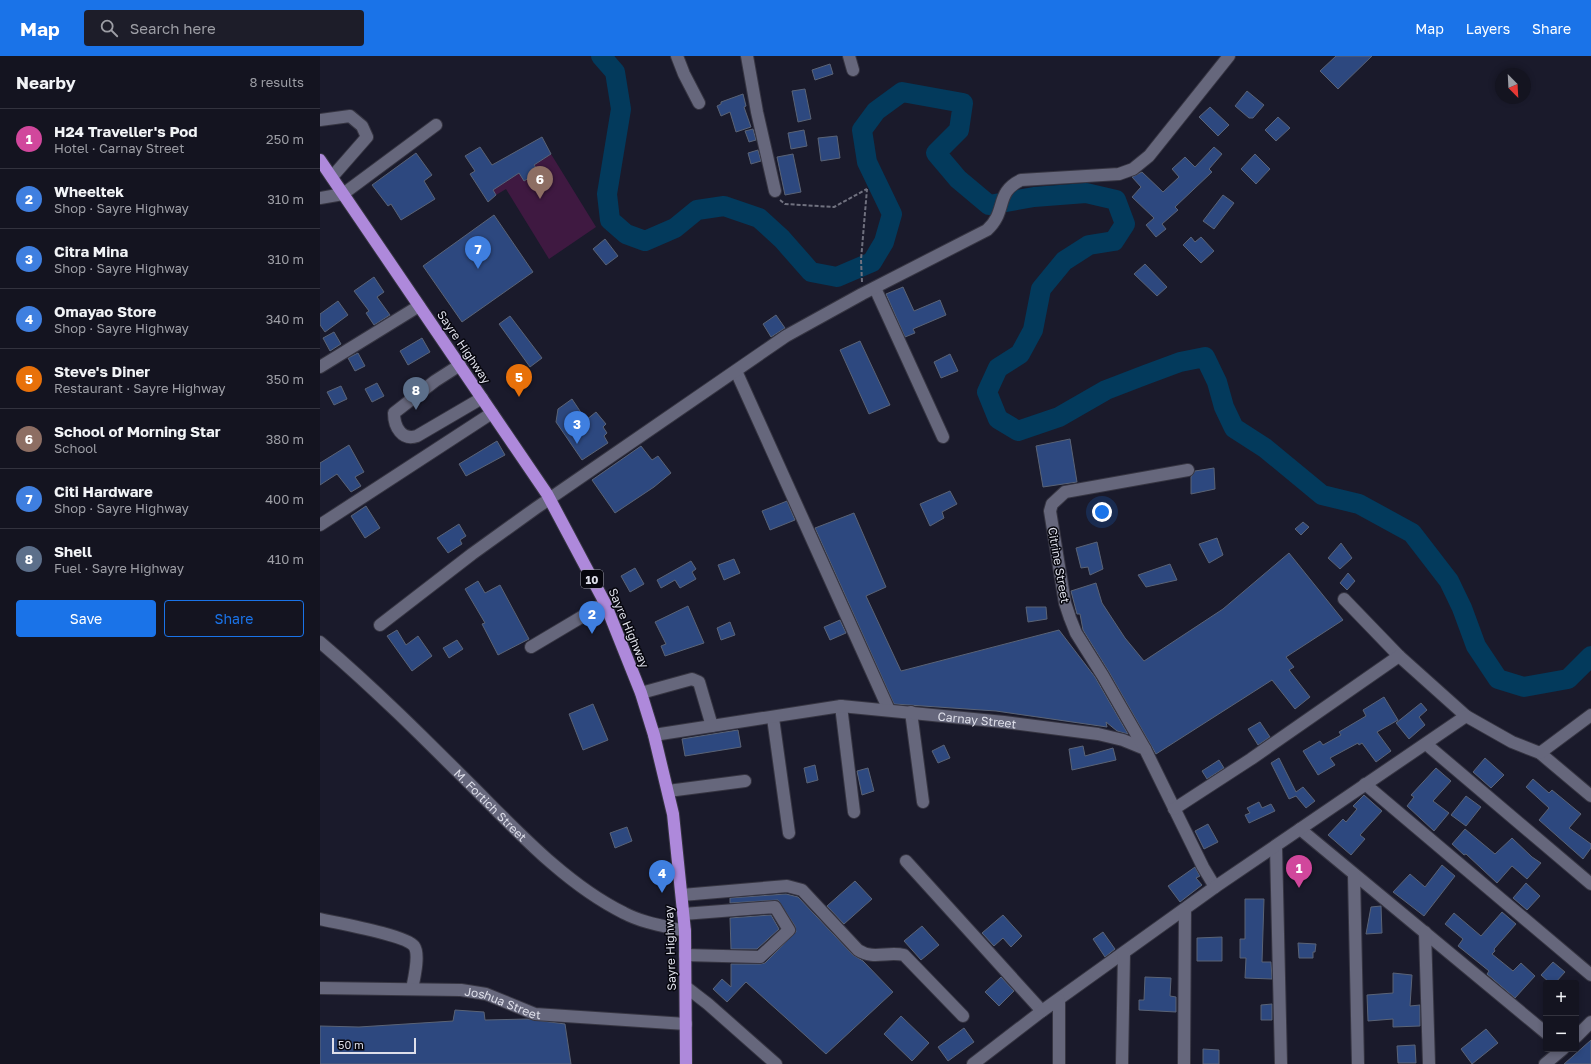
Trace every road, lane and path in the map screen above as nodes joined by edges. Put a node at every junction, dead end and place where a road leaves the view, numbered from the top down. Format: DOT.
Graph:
graph roads {
  1 [pos="678,56"];
  2 [pos="747,56"];
  3 [pos="849,56"];
  4 [pos="1229,56"];
  5 [pos="853,70"];
  6 [pos="699,103"];
  7 [pos="320,120"];
  8 [pos="436,125"];
  9 [pos="320,160"];
  10 [pos="332,178"];
  11 [pos="775,191"];
  12 [pos="343,194"];
  13 [pos="320,198"];
  14 [pos="875,288"];
  15 [pos="862,294"];
  16 [pos="419,306"];
  17 [pos="460,365"];
  18 [pos="320,367"];
  19 [pos="736,371"];
  20 [pos="482,398"];
  21 [pos="492,413"];
  22 [pos="943,437"];
  23 [pos="1188,470"];
  24 [pos="550,499"];
  25 [pos="320,525"];
  26 [pos="1344,599"];
  27 [pos="605,603"];
  28 [pos="380,625"];
  29 [pos="320,642"];
  30 [pos="531,647"];
  31 [pos="1399,656"];
  32 [pos="641,693"];
  33 [pos="842,706"];
  34 [pos="889,710"];
  35 [pos="911,712"];
  36 [pos="1591,715"];
  37 [pos="1466,716"];
  38 [pos="773,718"];
  39 [pos="712,726"];
  40 [pos="654,735"];
  41 [pos="1426,744"];
  42 [pos="1145,749"];
  43 [pos="1540,753"];
  44 [pos="744,781"];
  45 [pos="1365,784"];
  46 [pos="668,791"];
  47 [pos="1591,796"];
  48 [pos="923,802"];
  49 [pos="1174,809"];
  50 [pos="854,812"];
  51 [pos="1300,829"];
  52 [pos="789,833"];
  53 [pos="1276,847"];
  54 [pos="906,861"];
  55 [pos="1354,875"];
  56 [pos="1591,884"];
  57 [pos="1215,887"];
  58 [pos="682,895"];
  59 [pos="1185,909"];
  60 [pos="683,914"];
  61 [pos="320,919"];
  62 [pos="685,931"];
  63 [pos="1425,932"];
  64 [pos="1124,953"];
  65 [pos="685,955"];
  66 [pos="1591,975"];
  67 [pos="686,987"];
  68 [pos="320,988"];
  69 [pos="412,989"];
  70 [pos="1059,1000"];
  71 [pos="1042,1011"];
  72 [pos="963,1016"];
  73 [pos="1591,1022"];
  74 [pos="686,1024"];
  75 [pos="1543,1030"];
  76 [pos="1579,1034"];
  77 [pos="1559,1052"];
  78 [pos="686,1064"];
  79 [pos="776,1064"];
  80 [pos="973,1064"];
  81 [pos="1058,1064"];
  82 [pos="1122,1064"];
  83 [pos="1184,1064"];
  84 [pos="1281,1064"];
  85 [pos="1358,1064"];
  86 [pos="1429,1064"];
  87 [pos="1545,1064"];
  1 -- 6 [label="street"];
  2 -- 11 [label="street"];
  3 -- 5 [label="street"];
  4 -- 14 [label="street"];
  7 -- 10 [label="street"];
  8 -- 12 [label="street"];
  9 -- 10 [label="highway, Sayre Highway / 10"];
  10 -- 12 [label="highway, Sayre Highway / 10"];
  11 -- 15 [label="path"];
  12 -- 13 [label="street"];
  12 -- 16 [label="highway, Sayre Highway / 10"];
  14 -- 15 [label="street"];
  14 -- 22 [label="street"];
  15 -- 19 [label="street"];
  16 -- 17 [label="highway, Sayre Highway / 10"];
  16 -- 18 [label="street"];
  17 -- 20 [label="highway, Sayre Highway / 10"];
  17 -- 20 [label="street"];
  19 -- 24 [label="street"];
  19 -- 34 [label="street"];
  20 -- 21 [label="highway, Sayre Highway / 10"];
  21 -- 24 [label="highway, Sayre Highway / 10"];
  21 -- 25 [label="street"];
  23 -- 42 [label="street, Citrine Street"];
  24 -- 27 [label="highway, Sayre Highway / 10"];
  24 -- 28 [label="street"];
  26 -- 31 [label="street"];
  27 -- 30 [label="street"];
  27 -- 32 [label="highway, Sayre Highway / 10"];
  29 -- 62 [label="street, M. Fortich Street"];
  31 -- 37 [label="street"];
  31 -- 49 [label="street"];
  32 -- 39 [label="street"];
  32 -- 40 [label="highway, Sayre Highway / 10"];
  33 -- 34 [label="street, Carnay Street"];
  33 -- 38 [label="street, Carnay Street"];
  33 -- 50 [label="street"];
  34 -- 35 [label="street, Carnay Street"];
  35 -- 42 [label="street, Carnay Street"];
  35 -- 48 [label="street"];
  36 -- 43 [label="street"];
  37 -- 41 [label="street"];
  37 -- 43 [label="street"];
  38 -- 39 [label="street, Carnay Street"];
  38 -- 52 [label="street"];
  39 -- 40 [label="street, Carnay Street"];
  40 -- 46 [label="highway, Sayre Highway / 10"];
  41 -- 45 [label="street"];
  41 -- 56 [label="street"];
  42 -- 49 [label="street"];
  43 -- 47 [label="street"];
  44 -- 46 [label="street"];
  45 -- 51 [label="street"];
  45 -- 66 [label="street"];
  46 -- 58 [label="highway, Sayre Highway / 10"];
  49 -- 57 [label="street"];
  51 -- 53 [label="street"];
  51 -- 55 [label="street"];
  53 -- 57 [label="street"];
  53 -- 84 [label="street"];
  54 -- 71 [label="street"];
  55 -- 63 [label="street"];
  55 -- 85 [label="street"];
  57 -- 59 [label="street"];
  58 -- 60 [label="highway, Sayre Highway / 10"];
  58 -- 72 [label="street"];
  59 -- 64 [label="street"];
  59 -- 83 [label="street"];
  60 -- 62 [label="highway, Sayre Highway / 10"];
  60 -- 65 [label="street"];
  61 -- 69 [label="street"];
  62 -- 65 [label="highway, Sayre Highway / 10"];
  63 -- 75 [label="street"];
  63 -- 86 [label="street"];
  64 -- 70 [label="street"];
  64 -- 82 [label="street"];
  65 -- 67 [label="highway, Sayre Highway / 10"];
  67 -- 74 [label="highway, Sayre Highway / 10"];
  67 -- 79 [label="street"];
  68 -- 69 [label="street, Joshua Street"];
  69 -- 74 [label="street, Joshua Street"];
  70 -- 71 [label="street"];
  70 -- 81 [label="street"];
  71 -- 80 [label="street"];
  73 -- 76 [label="street"];
  74 -- 78 [label="highway, Sayre Highway / 10"];
  77 -- 87 [label="street"];
}
